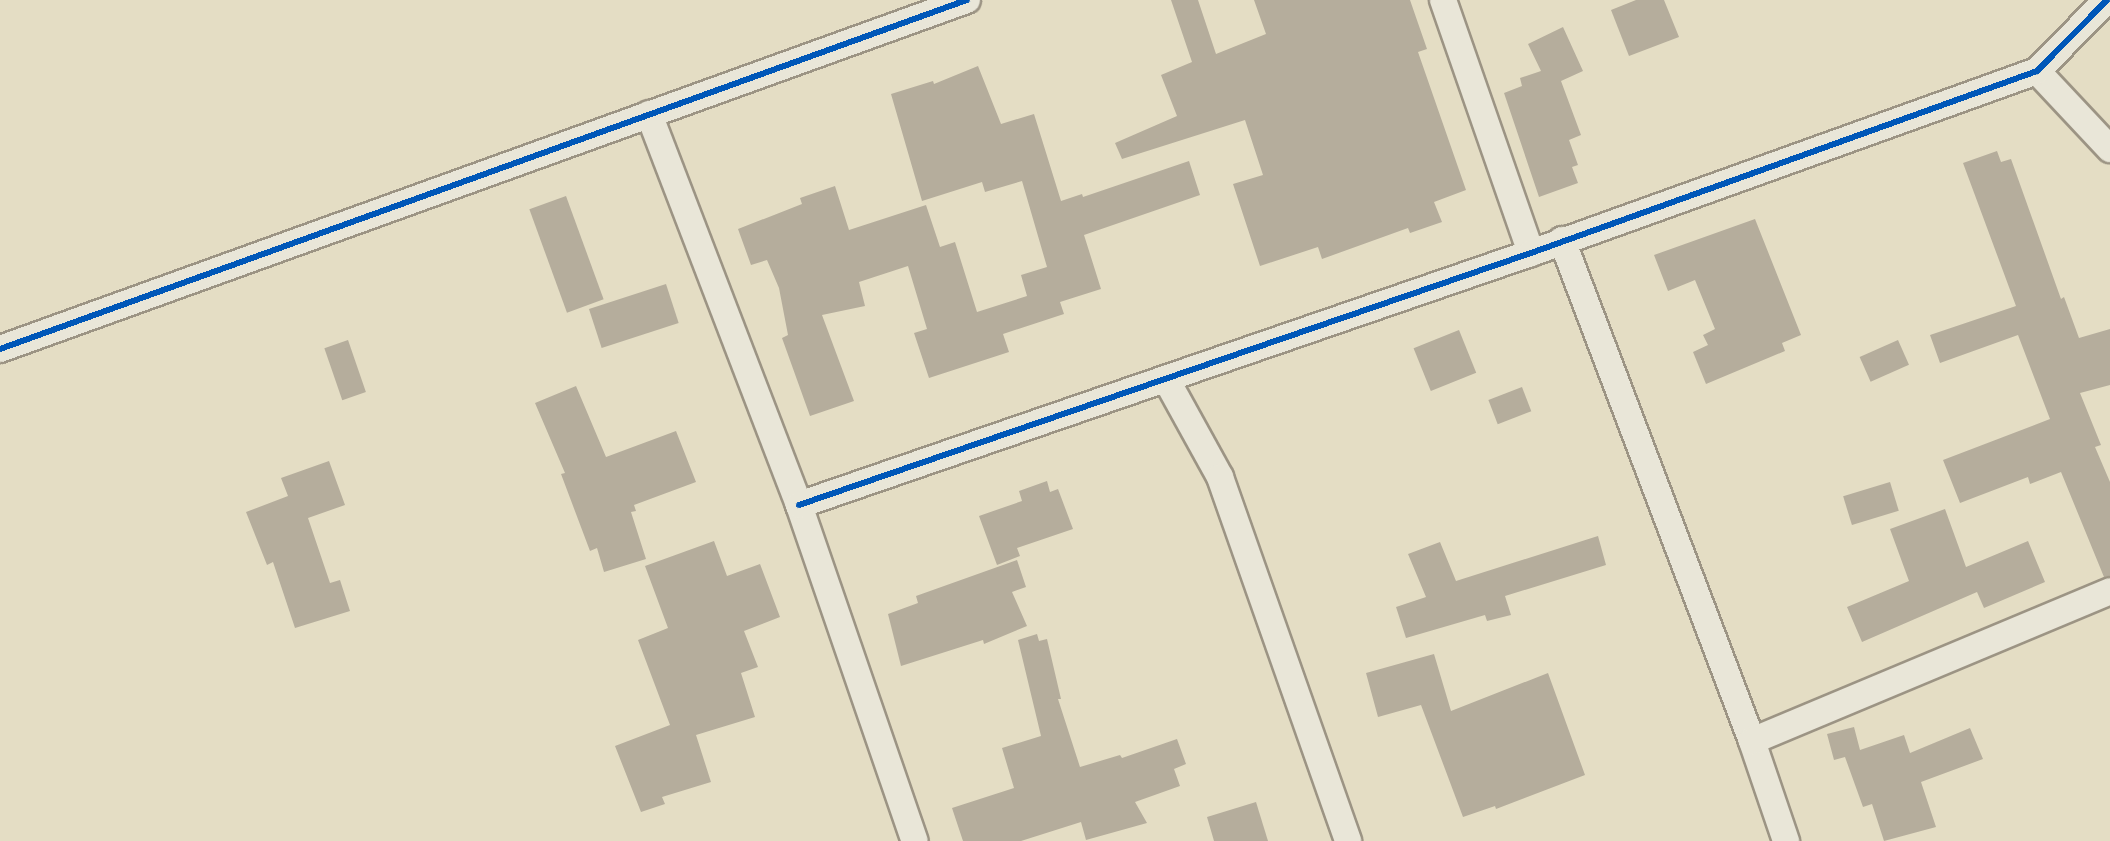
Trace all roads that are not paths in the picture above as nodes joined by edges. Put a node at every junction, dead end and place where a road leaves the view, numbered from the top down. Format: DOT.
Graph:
graph roads {
  1 [pos="967,0"];
  2 [pos="1443,0"];
  3 [pos="2107,0"];
  4 [pos="2037,71"];
  5 [pos="649,114"];
  6 [pos="2110,149"];
  7 [pos="1562,240"];
  8 [pos="1531,253"];
  9 [pos="0,350"];
  10 [pos="1166,379"];
  11 [pos="799,505"];
  12 [pos="2110,591"];
  13 [pos="1752,741"];
  14 [pos="915,841"];
  15 [pos="1348,841"];
  16 [pos="1786,841"];
  1 -- 5 [label="street"];
  2 -- 8 [label="street"];
  3 -- 4 [label="street"];
  4 -- 6 [label="street"];
  4 -- 7 [label="street"];
  5 -- 9 [label="street"];
  5 -- 11 [label="street"];
  7 -- 8 [label="street"];
  7 -- 13 [label="street"];
  8 -- 10 [label="street"];
  10 -- 11 [label="street"];
  10 -- 15 [label="street"];
  11 -- 14 [label="street"];
  12 -- 13 [label="street"];
  13 -- 16 [label="street"];
}
